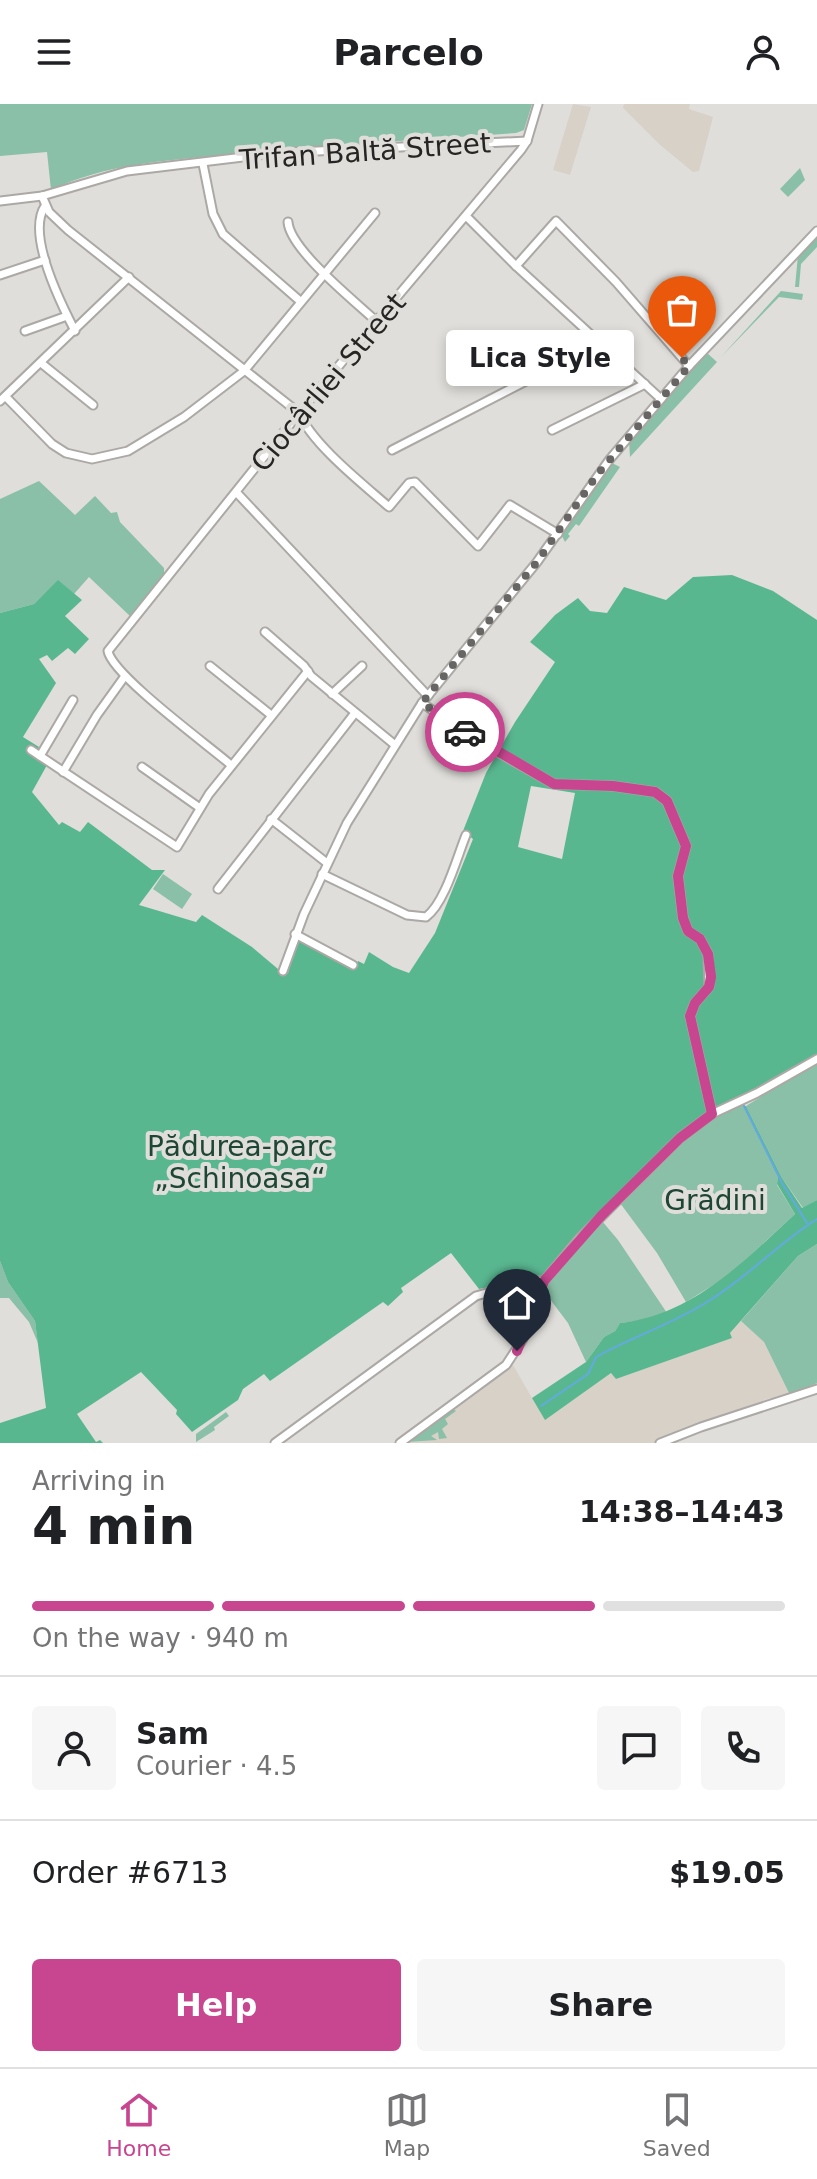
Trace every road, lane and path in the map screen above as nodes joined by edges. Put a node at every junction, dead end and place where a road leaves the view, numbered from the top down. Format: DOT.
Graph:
graph roads {
  1 [pos="538,104"];
  2 [pos="527,141"];
  3 [pos="203,164"];
  4 [pos="42,196"];
  5 [pos="0,201"];
  6 [pos="45,206"];
  7 [pos="375,213"];
  8 [pos="466,216"];
  9 [pos="288,222"];
  10 [pos="817,231"];
  11 [pos="45,260"];
  12 [pos="516,266"];
  13 [pos="324,273"];
  14 [pos="0,275"];
  15 [pos="129,277"];
  16 [pos="300,301"];
  17 [pos="67,316"];
  18 [pos="377,322"];
  19 [pos="25,331"];
  20 [pos="75,331"];
  21 [pos="600,343"];
  22 [pos="41,363"];
  23 [pos="689,366"];
  24 [pos="244,371"];
  25 [pos="645,384"];
  26 [pos="3,399"];
  27 [pos="661,399"];
  28 [pos="93,405"];
  29 [pos="299,413"];
  30 [pos="552,430"];
  31 [pos="392,450"];
  32 [pos="237,493"];
  33 [pos="558,534"];
  34 [pos="265,632"];
  35 [pos="210,666"];
  36 [pos="362,666"];
  37 [pos="308,671"];
  38 [pos="125,676"];
  39 [pos="332,694"];
  40 [pos="425,699"];
  41 [pos="73,700"];
  42 [pos="355,713"];
  43 [pos="271,715"];
  44 [pos="395,745"];
  45 [pos="31,750"];
  46 [pos="40,756"];
  47 [pos="231,765"];
  48 [pos="142,767"];
  49 [pos="63,772"];
  50 [pos="200,808"];
  51 [pos="271,819"];
  52 [pos="466,835"];
  53 [pos="327,863"];
  54 [pos="322,874"];
  55 [pos="218,889"];
  56 [pos="295,934"];
  57 [pos="353,965"];
  58 [pos="283,971"];
  59 [pos="817,1059"];
  60 [pos="712,1114"];
  61 [pos="544,1281"];
  62 [pos="817,1389"];
  63 [pos="275,1443"];
  64 [pos="400,1443"];
  65 [pos="660,1443"];
  1 -- 2 [label="street, Ciocârliei Street"];
  2 -- 3 [label="street, Trifan Baltă Street"];
  2 -- 8 [label="street, Ciocârliei Street"];
  3 -- 4 [label="street, Trifan Baltă Street"];
  3 -- 16 [label="street, Trifan Baltă Street"];
  4 -- 5 [label="street, Trifan Baltă Street"];
  4 -- 6 [label="street"];
  6 -- 11 [label="street"];
  6 -- 15 [label="street"];
  7 -- 13 [label="street"];
  8 -- 12 [label="street"];
  8 -- 18 [label="street, Ciocârliei Street"];
  9 -- 13 [label="street"];
  10 -- 23 [label="street"];
  11 -- 14 [label="street"];
  11 -- 17 [label="street"];
  12 -- 21 [label="street"];
  12 -- 23 [label="street"];
  13 -- 16 [label="street"];
  13 -- 18 [label="street"];
  15 -- 20 [label="street"];
  15 -- 24 [label="street"];
  16 -- 24 [label="street"];
  17 -- 19 [label="street"];
  17 -- 20 [label="street"];
  18 -- 29 [label="street, Ciocârliei Street"];
  20 -- 22 [label="street"];
  21 -- 25 [label="street"];
  21 -- 31 [label="street"];
  22 -- 26 [label="street"];
  22 -- 28 [label="street"];
  23 -- 27 [label="street"];
  24 -- 26 [label="street"];
  24 -- 29 [label="street"];
  25 -- 27 [label="street"];
  25 -- 30 [label="street"];
  27 -- 33 [label="street"];
  29 -- 32 [label="street, Ciocârliei Street"];
  29 -- 33 [label="street"];
  32 -- 38 [label="street, Ciocârliei Street"];
  32 -- 40 [label="street"];
  33 -- 40 [label="street"];
  34 -- 37 [label="street"];
  35 -- 43 [label="street"];
  36 -- 39 [label="street"];
  37 -- 39 [label="street"];
  37 -- 43 [label="street"];
  38 -- 47 [label="street"];
  38 -- 49 [label="street"];
  39 -- 42 [label="street"];
  40 -- 44 [label="street"];
  40 -- 60 [label="street"];
  41 -- 46 [label="street"];
  42 -- 44 [label="street"];
  42 -- 51 [label="street"];
  43 -- 47 [label="street"];
  44 -- 53 [label="street"];
  45 -- 46 [label="street"];
  46 -- 49 [label="street"];
  47 -- 50 [label="street"];
  48 -- 50 [label="street"];
  49 -- 50 [label="street"];
  51 -- 53 [label="street"];
  51 -- 55 [label="street"];
  52 -- 54 [label="street"];
  53 -- 54 [label="street"];
  54 -- 56 [label="street"];
  56 -- 57 [label="street"];
  56 -- 58 [label="street"];
  59 -- 60 [label="street"];
  60 -- 61 [label="street"];
  61 -- 63 [label="street"];
  61 -- 64 [label="street"];
  62 -- 65 [label="street"];
}
